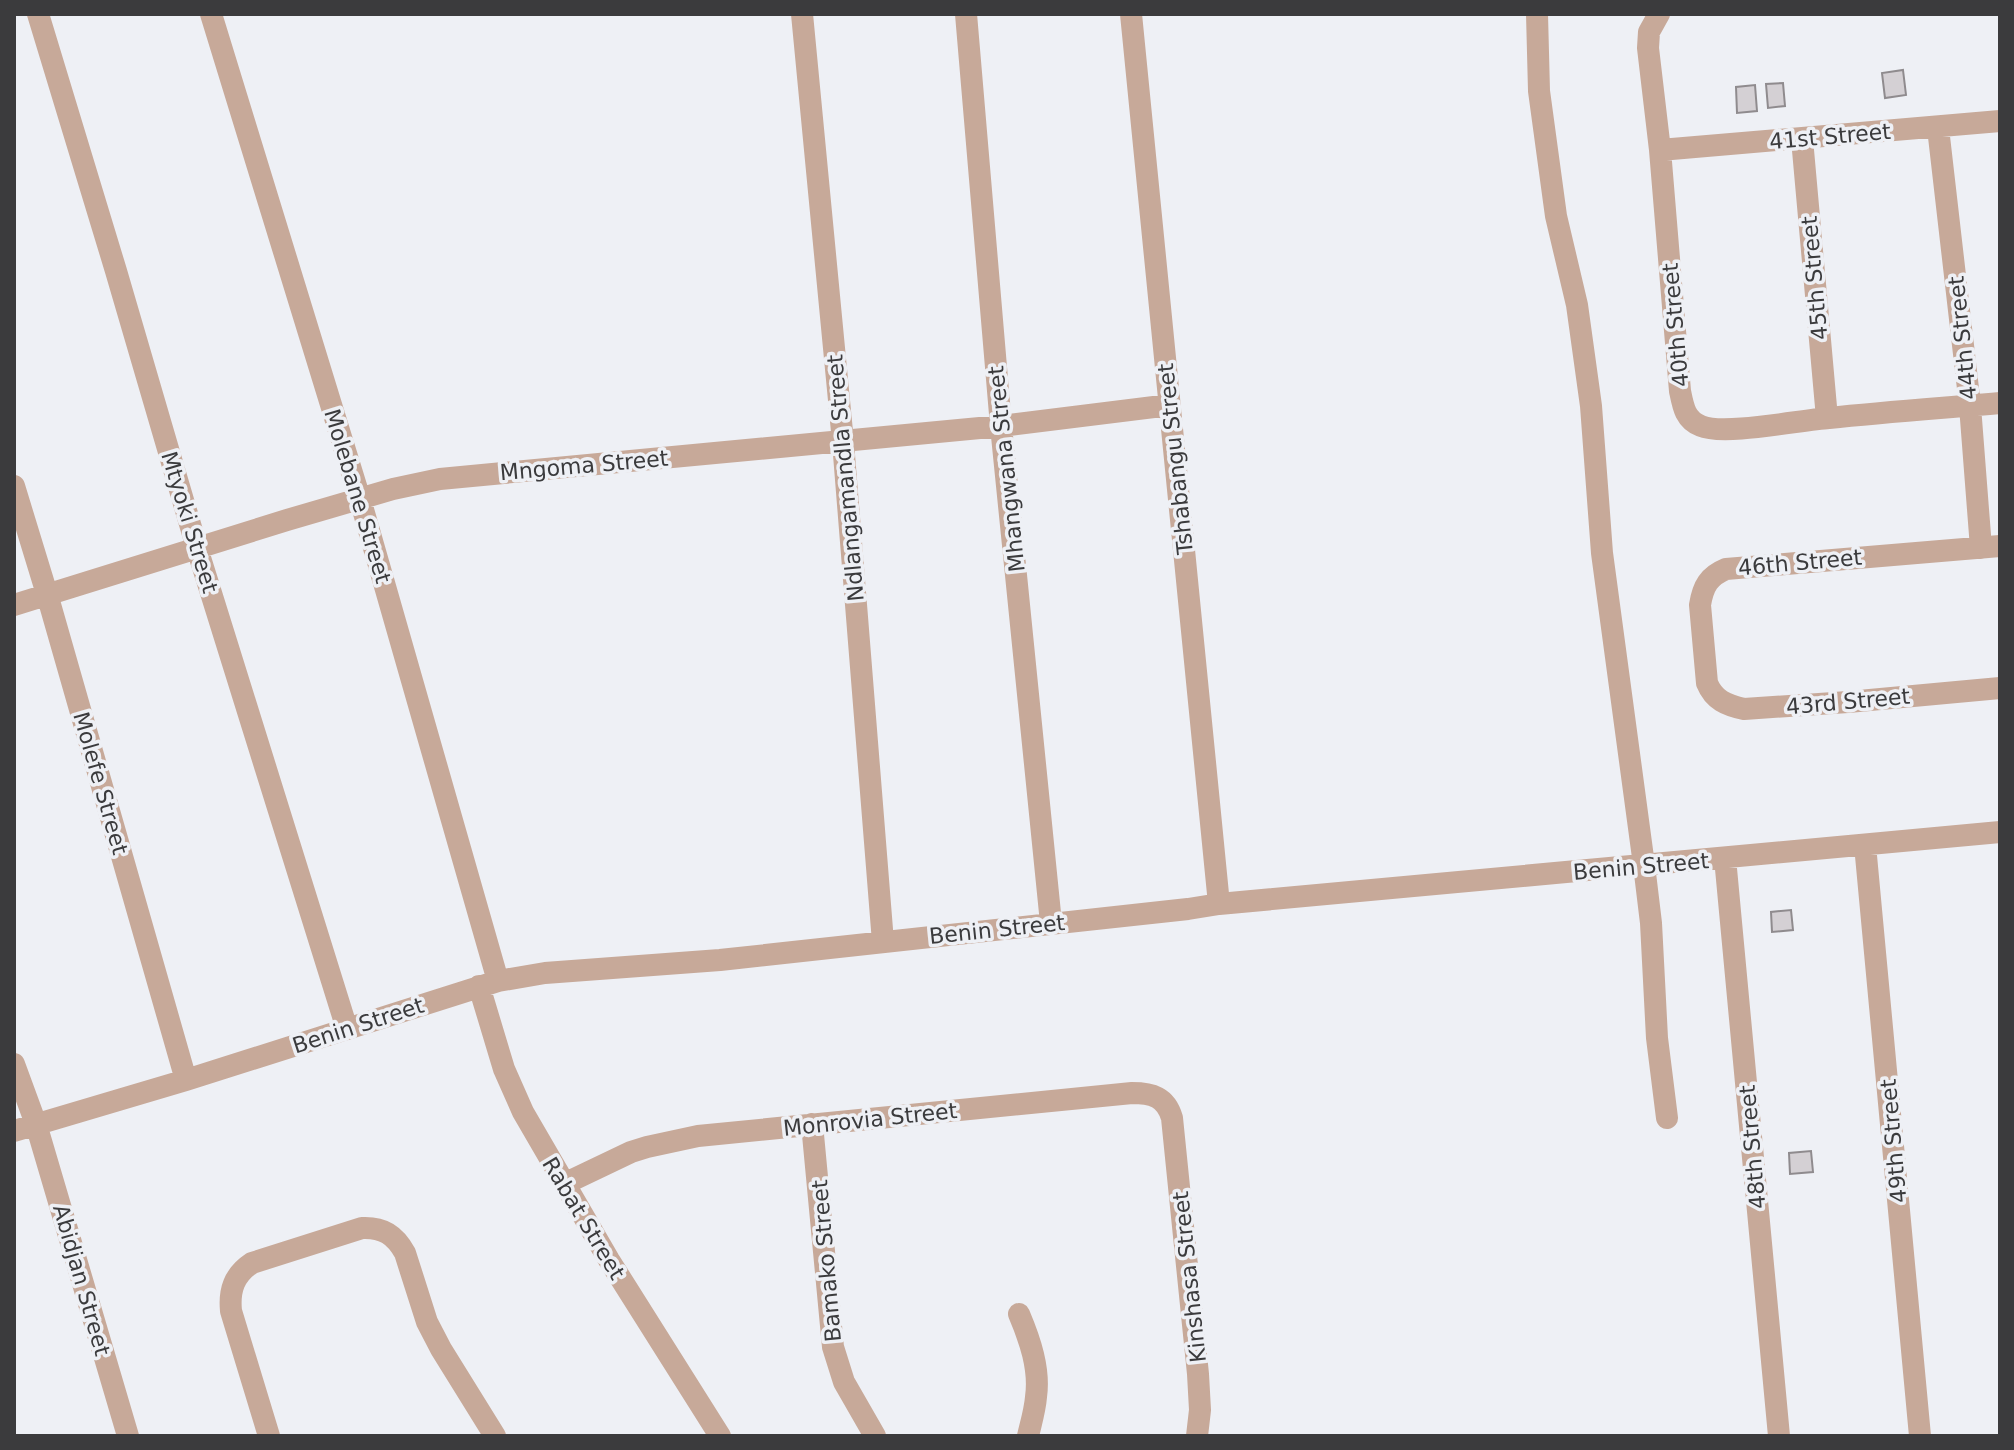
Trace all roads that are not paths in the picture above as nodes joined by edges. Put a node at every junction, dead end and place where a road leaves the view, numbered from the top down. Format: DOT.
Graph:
graph roads {
  1 [pos="38,14"];
  2 [pos="211,14"];
  3 [pos="802,14"];
  4 [pos="966,14"];
  5 [pos="1131,14"];
  6 [pos="1537,14"];
  7 [pos="1659,14"];
  8 [pos="2000,121"];
  9 [pos="1938,128"];
  10 [pos="1802,139"];
  11 [pos="1660,150"];
  12 [pos="2000,403"];
  13 [pos="1170,405"];
  14 [pos="1970,406"];
  15 [pos="1827,418"];
  16 [pos="1001,426"];
  17 [pos="843,442"];
  18 [pos="14,486"];
  19 [pos="360,499"];
  20 [pos="1990,547"];
  21 [pos="197,548"];
  22 [pos="47,594"];
  23 [pos="14,605"];
  24 [pos="1707,683"];
  25 [pos="2000,688"];
  26 [pos="2000,832"];
  27 [pos="1865,845"];
  28 [pos="1725,858"];
  29 [pos="1644,865"];
  30 [pos="1219,904"];
  31 [pos="1051,923"];
  32 [pos="883,942"];
  33 [pos="488,983"];
  34 [pos="347,1029"];
  35 [pos="14,1064"];
  36 [pos="186,1080"];
  37 [pos="1172,1118"];
  38 [pos="1667,1118"];
  39 [pos="36,1124"];
  40 [pos="812,1124"];
  41 [pos="14,1131"];
  42 [pos="564,1184"];
  43 [pos="1019,1314"];
  44 [pos="128,1436"];
  45 [pos="269,1436"];
  46 [pos="495,1436"];
  47 [pos="720,1436"];
  48 [pos="875,1436"];
  49 [pos="1028,1436"];
  50 [pos="1197,1436"];
  51 [pos="1779,1436"];
  52 [pos="1920,1436"];
  1 -- 21 [label="street, Mtyoki Street"];
  2 -- 19 [label="street, Molebane Street"];
  3 -- 17 [label="street, Ndlangamandla Street"];
  4 -- 16 [label="street, Mhangwana Street"];
  5 -- 13 [label="street, Tshabangu Street"];
  6 -- 29 [label="street"];
  7 -- 11 [label="street, 40th Street"];
  8 -- 9 [label="street, 41st Street"];
  9 -- 10 [label="street, 41st Street"];
  9 -- 14 [label="street, 44th Street"];
  10 -- 11 [label="street, 41st Street"];
  10 -- 15 [label="street, 45th Street"];
  11 -- 15 [label="street, 40th Street"];
  12 -- 14 [label="street, 40th Street"];
  13 -- 16 [label="street, Mngoma Street"];
  13 -- 30 [label="street, Tshabangu Street"];
  14 -- 15 [label="street, 40th Street"];
  14 -- 20 [label="street, 44th Street"];
  16 -- 17 [label="street, Mngoma Street"];
  16 -- 31 [label="street, Mhangwana Street"];
  17 -- 19 [label="street, Mngoma Street"];
  17 -- 32 [label="street, Ndlangamandla Street"];
  18 -- 22 [label="street, Molefe Street"];
  19 -- 21 [label="street, Mngoma Street"];
  19 -- 33 [label="street, Molebane Street"];
  20 -- 24 [label="street, 46th Street"];
  21 -- 22 [label="street, Mngoma Street"];
  21 -- 34 [label="street, Mtyoki Street"];
  22 -- 23 [label="street, Mngoma Street"];
  22 -- 36 [label="street, Molefe Street"];
  24 -- 25 [label="street, 43rd Street"];
  26 -- 27 [label="street, Benin Street"];
  27 -- 28 [label="street, Benin Street"];
  27 -- 52 [label="street, 49th Street"];
  28 -- 29 [label="street, Benin Street"];
  28 -- 51 [label="street, 48th Street"];
  29 -- 30 [label="street, Benin Street"];
  29 -- 38 [label="street"];
  30 -- 31 [label="street, Benin Street"];
  31 -- 32 [label="street, Benin Street"];
  32 -- 33 [label="street, Benin Street"];
  33 -- 34 [label="street, Benin Street"];
  33 -- 42 [label="street, Rabat Street"];
  34 -- 36 [label="street, Benin Street"];
  35 -- 39 [label="street, Abidjan Street"];
  36 -- 39 [label="street, Benin Street"];
  37 -- 40 [label="street, Monrovia Street"];
  37 -- 50 [label="street, Kinshasa Street"];
  39 -- 41 [label="street, Benin Street"];
  39 -- 44 [label="street, Abidjan Street"];
  40 -- 42 [label="street, Monrovia Street"];
  40 -- 48 [label="street, Bamako Street"];
  42 -- 47 [label="street, Rabat Street"];
  43 -- 49 [label="street"];
  45 -- 46 [label="street"];
}
